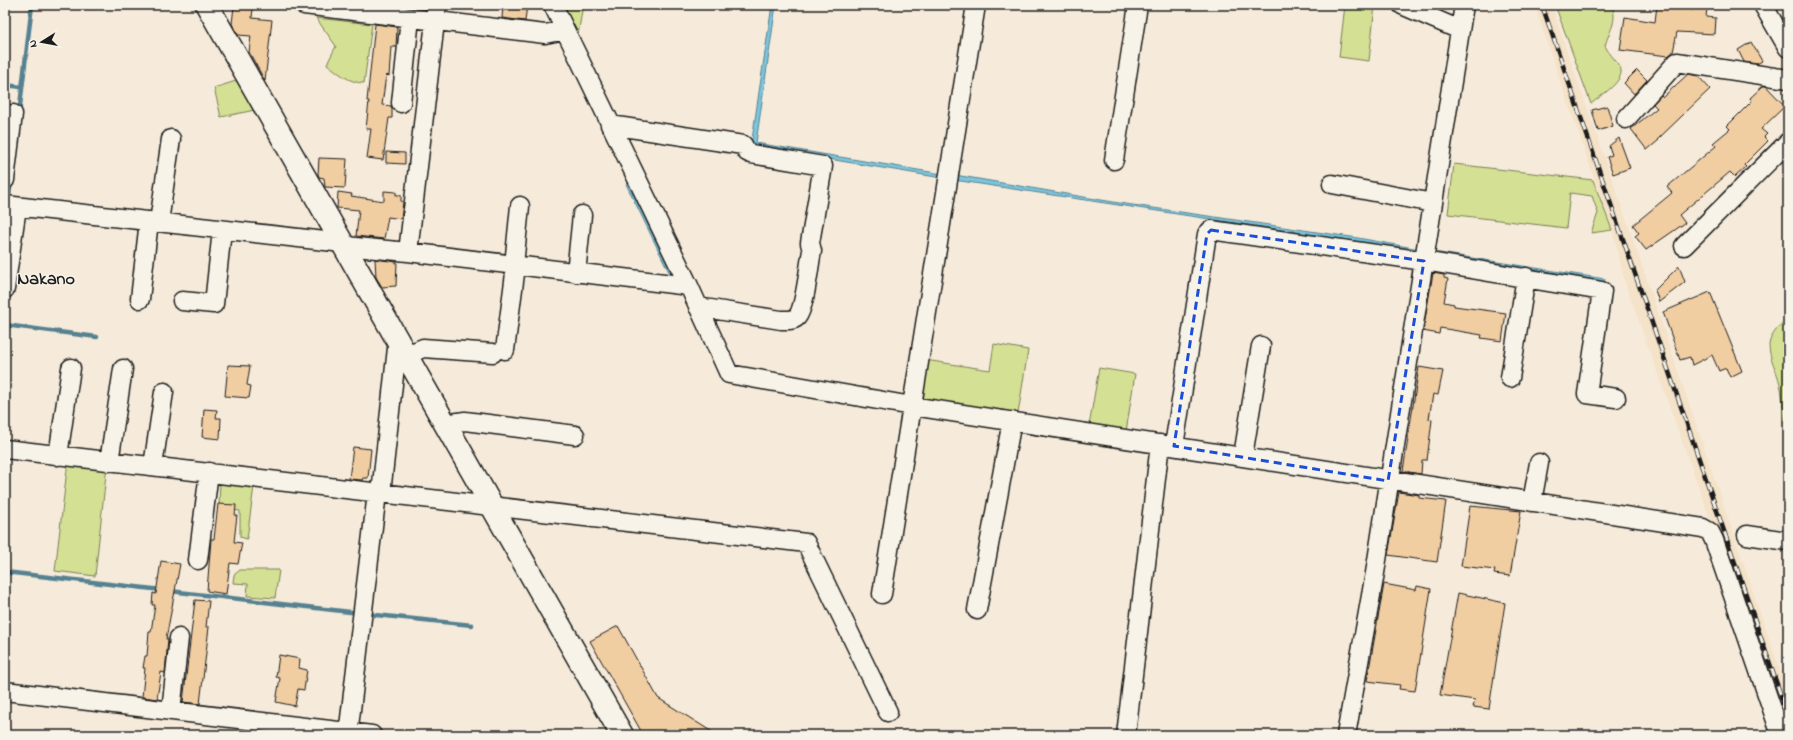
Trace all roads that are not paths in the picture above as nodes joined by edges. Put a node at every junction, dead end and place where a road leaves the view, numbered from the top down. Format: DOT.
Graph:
graph roads {
  1 [pos="207,5"];
  2 [pos="312,5"];
  3 [pos="553,5"];
  4 [pos="976,5"];
  5 [pos="1138,5"];
  6 [pos="1402,5"];
  7 [pos="1464,5"];
  8 [pos="1763,5"];
  9 [pos="436,13"];
  10 [pos="410,18"];
  11 [pos="565,30"];
  12 [pos="1460,30"];
  13 [pos="1788,48"];
  14 [pos="1788,79"];
  15 [pos="401,103"];
  16 [pos="13,114"];
  17 [pos="1626,119"];
  18 [pos="610,125"];
  19 [pos="170,139"];
  20 [pos="1788,142"];
  21 [pos="1114,160"];
  22 [pos="5,180"];
  23 [pos="1332,184"];
  24 [pos="1433,203"];
  25 [pos="11,206"];
  26 [pos="520,206"];
  27 [pos="582,215"];
  28 [pos="154,222"];
  29 [pos="222,230"];
  30 [pos="344,245"];
  31 [pos="1684,246"];
  32 [pos="408,252"];
  33 [pos="1424,261"];
  34 [pos="515,265"];
  35 [pos="576,273"];
  36 [pos="1526,277"];
  37 [pos="689,286"];
  38 [pos="5,289"];
  39 [pos="140,299"];
  40 [pos="182,300"];
  41 [pos="698,307"];
  42 [pos="1261,346"];
  43 [pos="403,347"];
  44 [pos="71,368"];
  45 [pos="123,369"];
  46 [pos="1510,378"];
  47 [pos="164,392"];
  48 [pos="1616,398"];
  49 [pos="912,406"];
  50 [pos="1012,421"];
  51 [pos="445,424"];
  52 [pos="575,435"];
  53 [pos="1167,445"];
  54 [pos="5,449"];
  55 [pos="58,456"];
  56 [pos="1243,456"];
  57 [pos="109,462"];
  58 [pos="1539,463"];
  59 [pos="153,466"];
  60 [pos="209,472"];
  61 [pos="1388,481"];
  62 [pos="379,493"];
  63 [pos="1532,502"];
  64 [pos="491,506"];
  65 [pos="1747,534"];
  66 [pos="1788,541"];
  67 [pos="198,560"];
  68 [pos="882,594"];
  69 [pos="977,610"];
  70 [pos="179,638"];
  71 [pos="5,691"];
  72 [pos="171,711"];
  73 [pos="888,712"];
  74 [pos="348,734"];
  75 [pos="372,735"];
  76 [pos="622,735"];
  77 [pos="1126,735"];
  78 [pos="1346,735"];
  79 [pos="1782,735"];
  1 -- 30 [label="street"];
  2 -- 10 [label="street"];
  3 -- 11 [label="street"];
  4 -- 49 [label="street"];
  5 -- 21 [label="street"];
  6 -- 12 [label="street"];
  7 -- 12 [label="street"];
  8 -- 13 [label="street"];
  9 -- 10 [label="street"];
  9 -- 11 [label="street"];
  9 -- 32 [label="street"];
  10 -- 15 [label="street"];
  11 -- 18 [label="street"];
  12 -- 24 [label="street"];
  14 -- 17 [label="street"];
  16 -- 22 [label="street"];
  18 -- 37 [label="street"];
  18 -- 41 [label="street"];
  19 -- 28 [label="street"];
  20 -- 31 [label="street"];
  23 -- 24 [label="street"];
  24 -- 33 [label="street"];
  25 -- 28 [label="street"];
  25 -- 38 [label="street"];
  26 -- 34 [label="street"];
  27 -- 35 [label="street"];
  28 -- 29 [label="street"];
  28 -- 39 [label="street"];
  29 -- 30 [label="street"];
  29 -- 40 [label="street"];
  30 -- 32 [label="street"];
  30 -- 43 [label="street"];
  32 -- 34 [label="street"];
  33 -- 36 [label="street"];
  33 -- 53 [label="street"];
  33 -- 61 [label="street"];
  34 -- 35 [label="street"];
  34 -- 43 [label="street"];
  35 -- 37 [label="street"];
  36 -- 46 [label="street"];
  36 -- 48 [label="street"];
  37 -- 41 [label="street"];
  41 -- 49 [label="street"];
  42 -- 56 [label="street"];
  43 -- 51 [label="street"];
  43 -- 62 [label="street"];
  44 -- 55 [label="street"];
  45 -- 57 [label="street"];
  47 -- 59 [label="street"];
  49 -- 50 [label="street"];
  49 -- 68 [label="street"];
  50 -- 53 [label="street"];
  50 -- 69 [label="street"];
  51 -- 52 [label="street"];
  51 -- 64 [label="street"];
  53 -- 56 [label="street"];
  53 -- 77 [label="street"];
  54 -- 55 [label="street"];
  55 -- 57 [label="street"];
  56 -- 61 [label="street"];
  57 -- 59 [label="street"];
  58 -- 63 [label="street"];
  59 -- 60 [label="street"];
  60 -- 62 [label="street"];
  60 -- 67 [label="street"];
  61 -- 63 [label="street"];
  61 -- 78 [label="street"];
  62 -- 64 [label="street"];
  62 -- 74 [label="street"];
  63 -- 79 [label="street"];
  64 -- 73 [label="street"];
  64 -- 76 [label="street"];
  65 -- 66 [label="street"];
  70 -- 72 [label="street"];
  71 -- 72 [label="street"];
  72 -- 74 [label="street"];
  74 -- 75 [label="street"];
}
